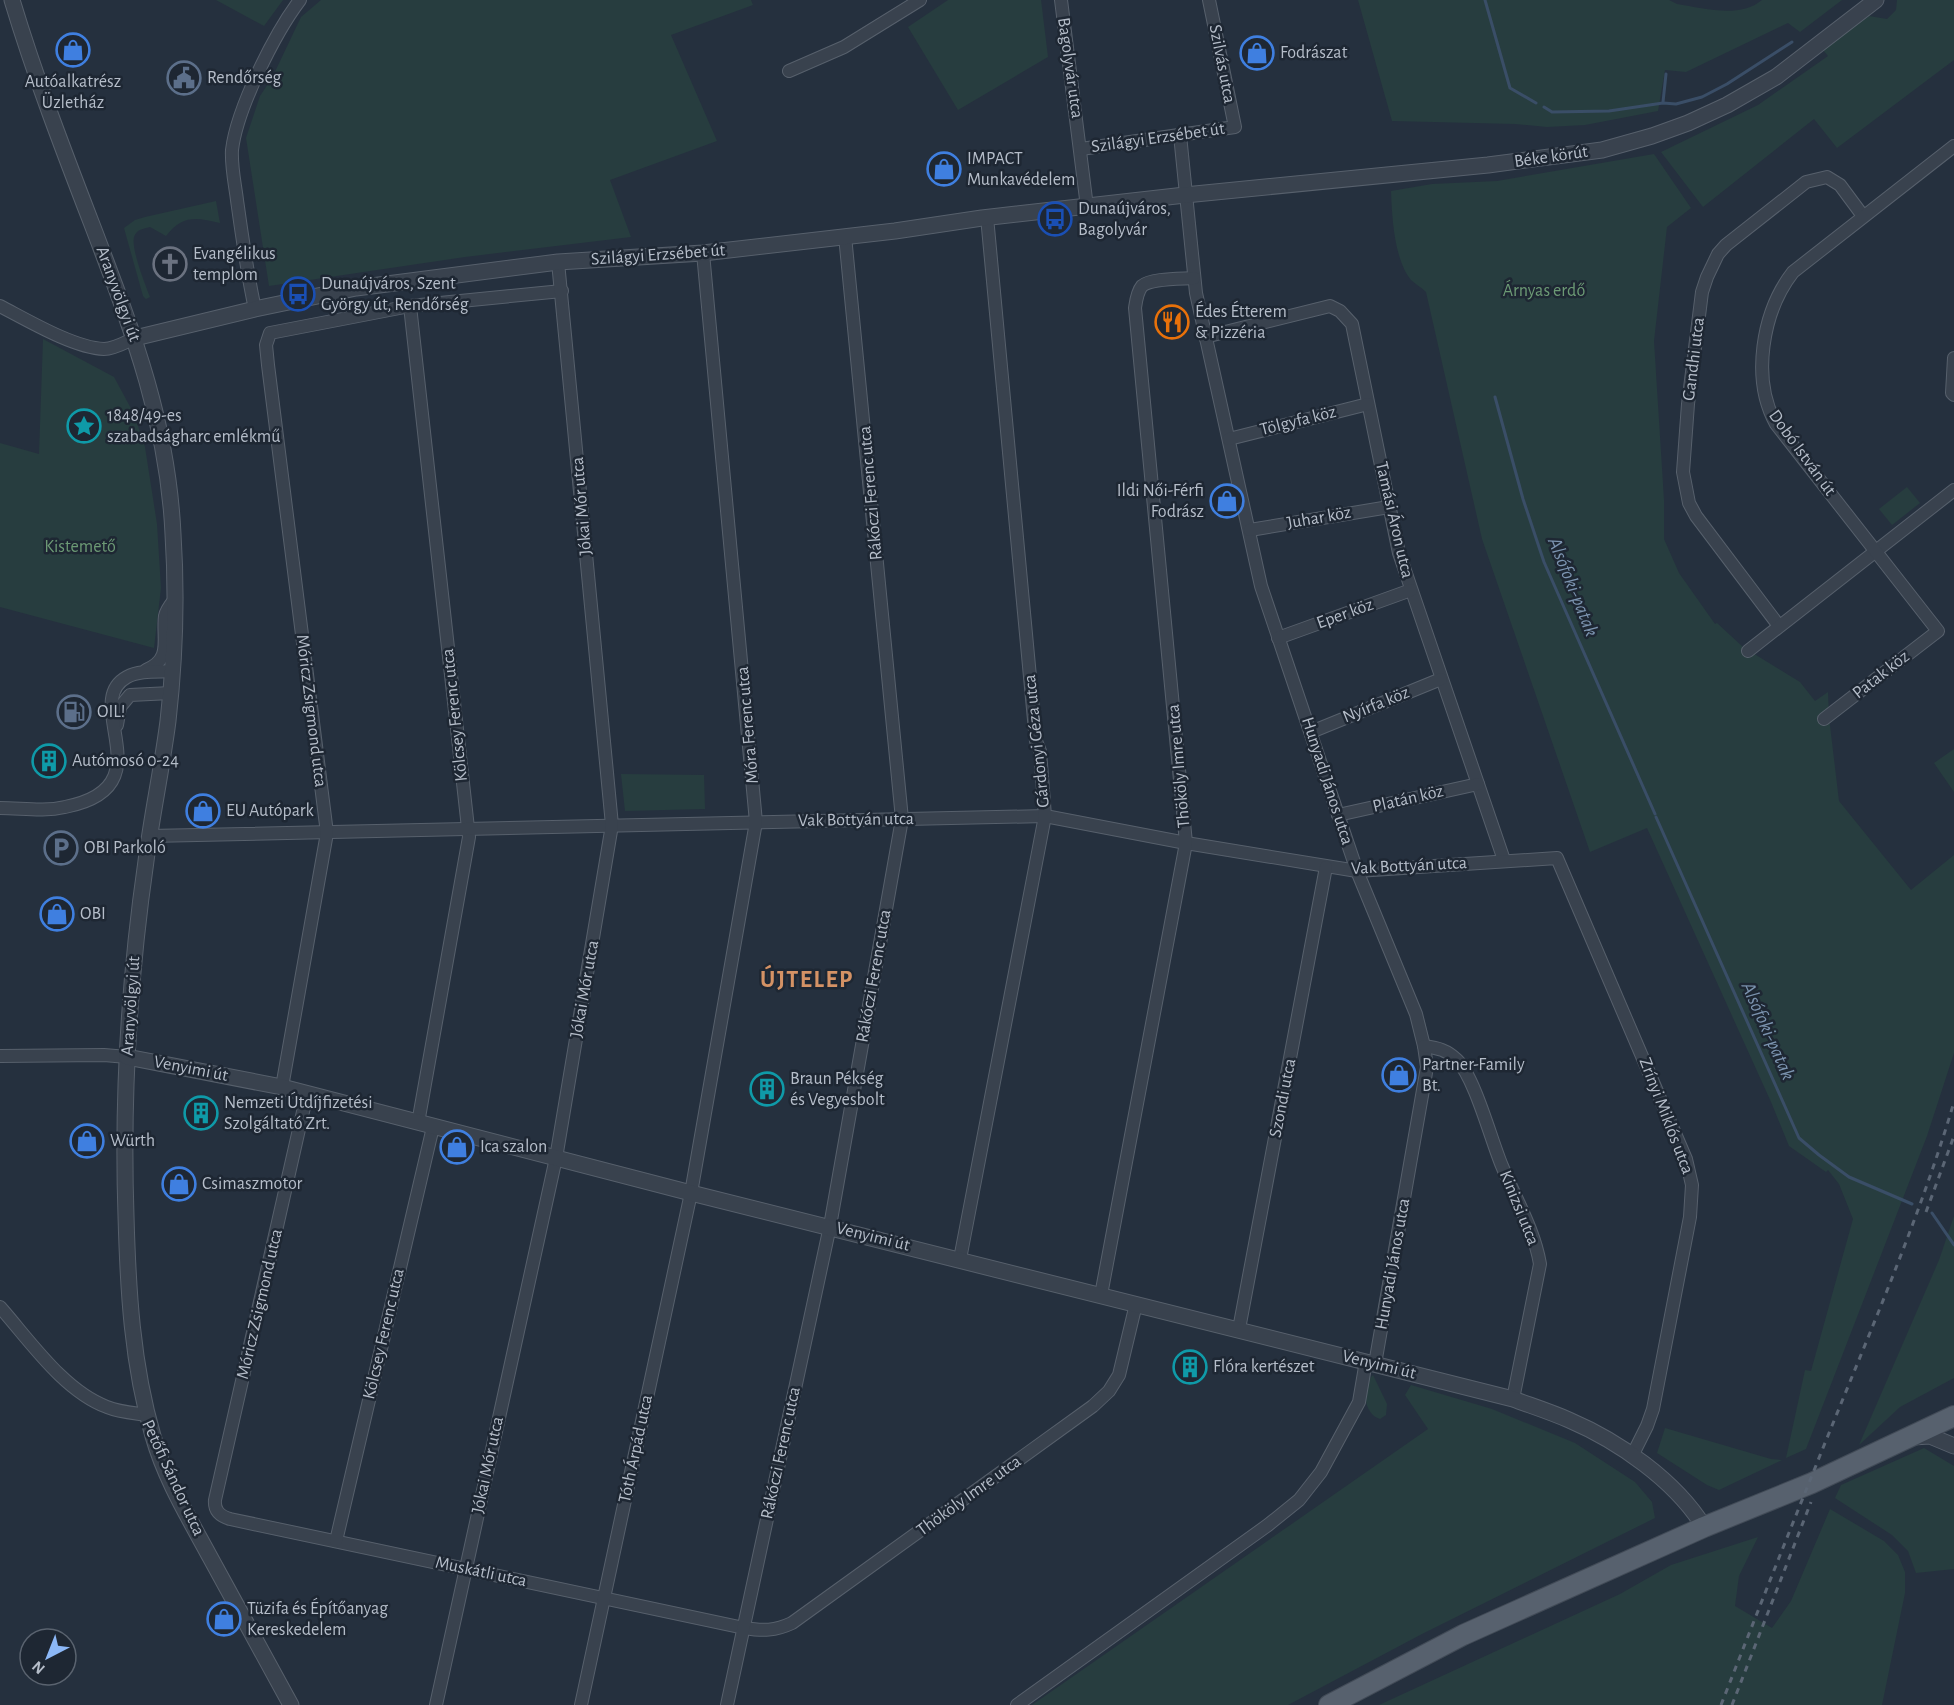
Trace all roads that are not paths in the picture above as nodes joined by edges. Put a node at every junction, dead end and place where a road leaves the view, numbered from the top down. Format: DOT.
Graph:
graph roads {
  1 [pos="5,0"];
  2 [pos="12,0"];
  3 [pos="300,0"];
  4 [pos="920,0"];
  5 [pos="1061,0"];
  6 [pos="1209,0"];
  7 [pos="1876,0"];
  8 [pos="20,25"];
  9 [pos="789,71"];
  10 [pos="1235,127"];
  11 [pos="1180,135"];
  12 [pos="1954,146"];
  13 [pos="1081,149"];
  14 [pos="1185,195"];
  15 [pos="1087,207"];
  16 [pos="1863,216"];
  17 [pos="987,217"];
  18 [pos="845,236"];
  19 [pos="704,253"];
  20 [pos="558,262"];
  21 [pos="1194,278"];
  22 [pos="562,291"];
  23 [pos="0,306"];
  24 [pos="410,306"];
  25 [pos="255,309"];
  26 [pos="1205,337"];
  27 [pos="135,338"];
  28 [pos="1954,358"];
  29 [pos="1954,395"];
  30 [pos="1368,404"];
  31 [pos="1229,439"];
  32 [pos="1954,490"];
  33 [pos="1389,507"];
  34 [pos="1250,530"];
  35 [pos="1876,551"];
  36 [pos="1412,590"];
  37 [pos="175,599"];
  38 [pos="1779,626"];
  39 [pos="1938,631"];
  40 [pos="1278,638"];
  41 [pos="1749,651"];
  42 [pos="173,671"];
  43 [pos="139,672"];
  44 [pos="1441,679"];
  45 [pos="146,693"];
  46 [pos="171,693"];
  47 [pos="1824,719"];
  48 [pos="168,721"];
  49 [pos="1311,732"];
  50 [pos="117,735"];
  51 [pos="1478,784"];
  52 [pos="0,808"];
  53 [pos="1338,815"];
  54 [pos="1045,816"];
  55 [pos="902,819"];
  56 [pos="756,822"];
  57 [pos="612,825"];
  58 [pos="468,829"];
  59 [pos="327,832"];
  60 [pos="150,836"];
  61 [pos="1186,843"];
  62 [pos="1557,858"];
  63 [pos="1504,860"];
  64 [pos="1326,867"];
  65 [pos="1357,871"];
  66 [pos="1425,1046"];
  67 [pos="0,1056"];
  68 [pos="127,1057"];
  69 [pos="282,1088"];
  70 [pos="307,1094"];
  71 [pos="425,1125"];
  72 [pos="556,1158"];
  73 [pos="691,1193"];
  74 [pos="830,1226"];
  75 [pos="960,1259"];
  76 [pos="1101,1295"];
  77 [pos="1136,1304"];
  78 [pos="0,1307"];
  79 [pos="1239,1329"];
  80 [pos="1371,1362"];
  81 [pos="1513,1399"];
  82 [pos="147,1415"];
  83 [pos="1954,1416"];
  84 [pos="1910,1437"];
  85 [pos="1954,1446"];
  86 [pos="1632,1456"];
  87 [pos="219,1514"];
  88 [pos="1704,1527"];
  89 [pos="336,1541"];
  90 [pos="465,1569"];
  91 [pos="604,1599"];
  92 [pos="744,1628"];
  93 [pos="291,1705"];
  94 [pos="436,1705"];
  95 [pos="581,1705"];
  96 [pos="727,1705"];
  97 [pos="1017,1705"];
  98 [pos="1329,1705"];
  1 -- 8 [label="street"];
  2 -- 8 [label="street, Aranyvölgyi út"];
  3 -- 25 [label="street"];
  4 -- 9 [label="street"];
  5 -- 13 [label="street, Bagolyvár utca"];
  6 -- 10 [label="street, Szilvás utca"];
  7 -- 14 [label="street, Béke körút"];
  8 -- 27 [label="street, Aranyvölgyi út"];
  10 -- 11 [label="street, Szilágyi Erzsébet út"];
  11 -- 13 [label="street, Szilágyi Erzsébet út"];
  11 -- 14 [label="street, Hunyadi János utca"];
  12 -- 16 [label="street, Dobó István út"];
  13 -- 15 [label="street, Bagolyvár utca"];
  14 -- 15 [label="street, Szilágyi Erzsébet út"];
  14 -- 21 [label="street, Hunyadi János utca"];
  15 -- 17 [label="street, Szilágyi Erzsébet út"];
  16 -- 35 [label="street, Dobó István út"];
  16 -- 38 [label="street, Gandhi utca"];
  17 -- 18 [label="street, Szilágyi Erzsébet út"];
  17 -- 54 [label="street, Gárdonyi Géza utca"];
  18 -- 19 [label="street, Szilágyi Erzsébet út"];
  18 -- 55 [label="street, Rákóczi Ferenc utca"];
  19 -- 20 [label="street, Szilágyi Erzsébet út"];
  19 -- 56 [label="street, Móra Ferenc utca"];
  20 -- 22 [label="street, Jókai Mór utca"];
  20 -- 25 [label="street, Szilágyi Erzsébet út"];
  21 -- 26 [label="street, Hunyadi János utca"];
  21 -- 61 [label="street, Thököly Imre utca"];
  22 -- 24 [label="street"];
  22 -- 57 [label="street, Jókai Mór utca"];
  23 -- 27 [label="street"];
  24 -- 58 [label="street, Kölcsey Ferenc utca"];
  24 -- 59 [label="street, Móricz Zsigmond utca"];
  25 -- 27 [label="street, Szilágyi Erzsébet út"];
  26 -- 30 [label="street, Tamási Áron utca"];
  26 -- 31 [label="street, Hunyadi János utca"];
  27 -- 37 [label="street, Aranyvölgyi út"];
  28 -- 29 [label="street"];
  30 -- 31 [label="street, Tölgyfa köz"];
  30 -- 33 [label="street, Tamási Áron utca"];
  31 -- 34 [label="street, Hunyadi János utca"];
  32 -- 35 [label="street"];
  33 -- 34 [label="street, Juhar köz"];
  33 -- 36 [label="street, Tamási Áron utca"];
  34 -- 40 [label="street, Hunyadi János utca"];
  35 -- 38 [label="street"];
  35 -- 39 [label="street, Dobó István út"];
  36 -- 40 [label="street, Eper köz"];
  36 -- 44 [label="street, Tamási Áron utca"];
  37 -- 42 [label="street, Aranyvölgyi út"];
  37 -- 43 [label="street, Aranyvölgyi út"];
  38 -- 41 [label="street"];
  39 -- 47 [label="street, Patak köz"];
  40 -- 49 [label="street, Hunyadi János utca"];
  42 -- 43 [label="street"];
  42 -- 46 [label="street, Aranyvölgyi út"];
  43 -- 50 [label="street"];
  44 -- 49 [label="street, Nyírfa köz"];
  44 -- 51 [label="street, Tamási Áron utca"];
  45 -- 46 [label="street"];
  45 -- 48 [label="street"];
  45 -- 50 [label="street"];
  46 -- 48 [label="street, Aranyvölgyi út"];
  48 -- 60 [label="street, Aranyvölgyi út"];
  49 -- 53 [label="street, Hunyadi János utca"];
  50 -- 52 [label="street"];
  51 -- 53 [label="street, Platán köz"];
  51 -- 63 [label="street, Tamási Áron utca"];
  53 -- 65 [label="street, Hunyadi János utca"];
  54 -- 55 [label="street, Vak Bottyán utca"];
  54 -- 61 [label="street, Vak Bottyán utca"];
  54 -- 75 [label="street, Gárdonyi Géza utca"];
  55 -- 56 [label="street, Vak Bottyán utca"];
  55 -- 74 [label="street, Rákóczi Ferenc utca"];
  56 -- 57 [label="street, Vak Bottyán utca"];
  56 -- 73 [label="street, Móra Ferenc utca"];
  57 -- 58 [label="street, Vak Bottyán utca"];
  57 -- 72 [label="street, Jókai Mór utca"];
  58 -- 59 [label="street, Vak Bottyán utca"];
  58 -- 71 [label="street, Kölcsey Ferenc utca"];
  59 -- 60 [label="street, Vak Bottyán utca"];
  59 -- 69 [label="street, Móricz Zsigmond utca"];
  60 -- 68 [label="street, Aranyvölgyi út"];
  61 -- 64 [label="street, Vak Bottyán utca"];
  61 -- 76 [label="street, Thököly Imre utca"];
  62 -- 63 [label="street, Vak Bottyán utca"];
  62 -- 86 [label="street, Zrínyi Miklós utca"];
  63 -- 65 [label="street, Vak Bottyán utca"];
  64 -- 65 [label="street, Vak Bottyán utca"];
  64 -- 79 [label="street, Szondi utca"];
  65 -- 66 [label="street, Hunyadi János utca"];
  66 -- 80 [label="street, Hunyadi János utca"];
  66 -- 81 [label="street, Kinizsi utca"];
  67 -- 68 [label="street, Venyimi út"];
  68 -- 69 [label="street, Venyimi út"];
  68 -- 82 [label="street, Aranyvölgyi út"];
  69 -- 70 [label="street, Venyimi út"];
  70 -- 71 [label="street, Venyimi út"];
  70 -- 87 [label="street, Móricz Zsigmond utca"];
  71 -- 72 [label="street, Venyimi út"];
  71 -- 89 [label="street, Kölcsey Ferenc utca"];
  72 -- 73 [label="street, Venyimi út"];
  72 -- 90 [label="street, Jókai Mór utca"];
  73 -- 74 [label="street, Venyimi út"];
  73 -- 91 [label="street, Tóth Árpád utca"];
  74 -- 75 [label="street, Venyimi út"];
  74 -- 92 [label="street, Rákóczi Ferenc utca"];
  75 -- 76 [label="street, Venyimi út"];
  76 -- 77 [label="street, Venyimi út"];
  77 -- 79 [label="street, Venyimi út"];
  77 -- 92 [label="street, Thököly Imre utca"];
  78 -- 82 [label="street, Petőfi Sándor utca"];
  79 -- 80 [label="street, Venyimi út"];
  80 -- 81 [label="street, Venyimi út"];
  80 -- 97 [label="street, Hunyadi János utca"];
  81 -- 86 [label="street, Venyimi út"];
  82 -- 93 [label="street, Petőfi Sándor utca"];
  83 -- 84 [label="main road"];
  84 -- 85 [label="street"];
  84 -- 88 [label="main road"];
  86 -- 88 [label="street, Venyimi út"];
  87 -- 89 [label="street, Muskátli utca"];
  88 -- 98 [label="main road"];
  89 -- 90 [label="street, Muskátli utca"];
  90 -- 91 [label="street, Muskátli utca"];
  90 -- 94 [label="street, Jókai Mór utca"];
  91 -- 92 [label="street, Muskátli utca"];
  91 -- 95 [label="street, Tóth Árpád utca"];
  92 -- 96 [label="street, Rákóczi Ferenc utca"];
}
